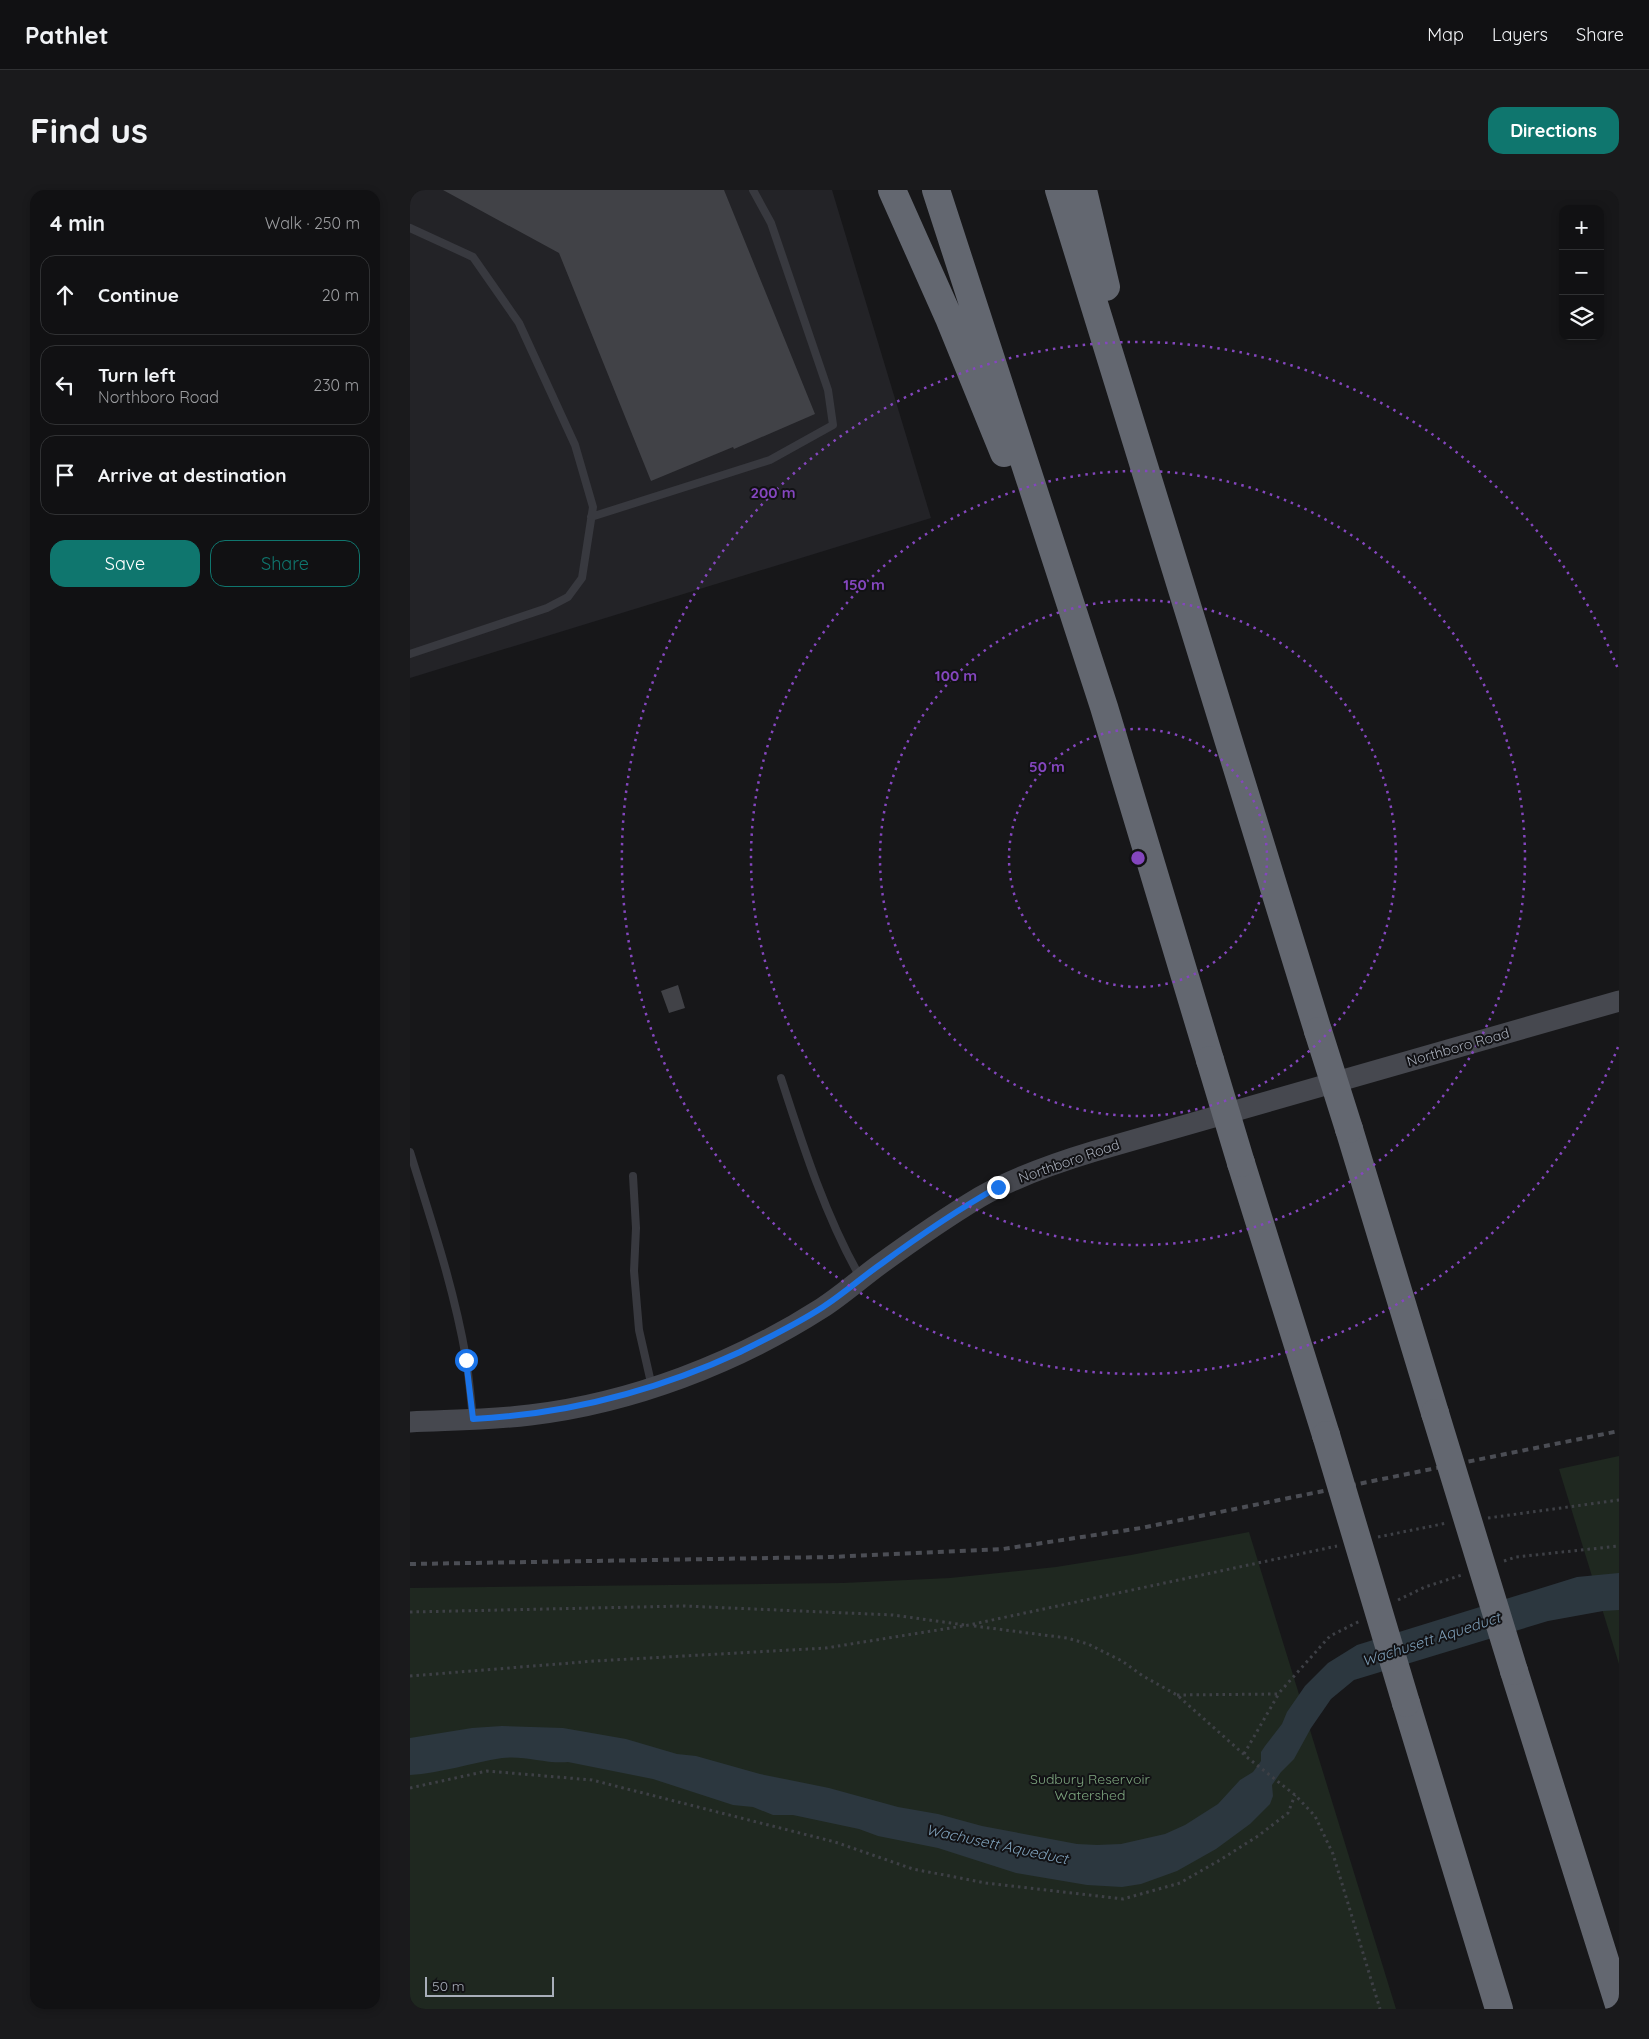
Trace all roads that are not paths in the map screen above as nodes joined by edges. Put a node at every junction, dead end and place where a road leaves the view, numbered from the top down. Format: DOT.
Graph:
graph roads {
  1 [pos="753,190"];
  2 [pos="892,190"];
  3 [pos="936,190"];
  4 [pos="1059,190"];
  5 [pos="1084,190"];
  6 [pos="410,228"];
  7 [pos="1159,515"];
  8 [pos="591,517"];
  9 [pos="410,654"];
  10 [pos="1104,707"];
  11 [pos="1619,1002"];
  12 [pos="781,1078"];
  13 [pos="410,1152"];
  14 [pos="633,1176"];
  15 [pos="861,1279"];
  16 [pos="652,1387"];
  17 [pos="473,1419"];
  18 [pos="410,1422"];
  19 [pos="1619,2005"];
  20 [pos="1499,2009"];
  1 -- 8 [label="lane"];
  2 -- 10 [label="highway"];
  3 -- 10 [label="highway"];
  4 -- 7 [label="highway"];
  5 -- 7 [label="highway"];
  6 -- 8 [label="lane"];
  7 -- 19 [label="highway, bridge"];
  8 -- 9 [label="lane"];
  10 -- 20 [label="highway, bridge"];
  11 -- 15 [label="main road, Northboro Road"];
  12 -- 15 [label="lane"];
  13 -- 17 [label="lane"];
  14 -- 16 [label="lane"];
  15 -- 16 [label="main road, Northboro Road"];
  16 -- 17 [label="main road, Northboro Road"];
  17 -- 18 [label="main road, Northboro Road"];
}
